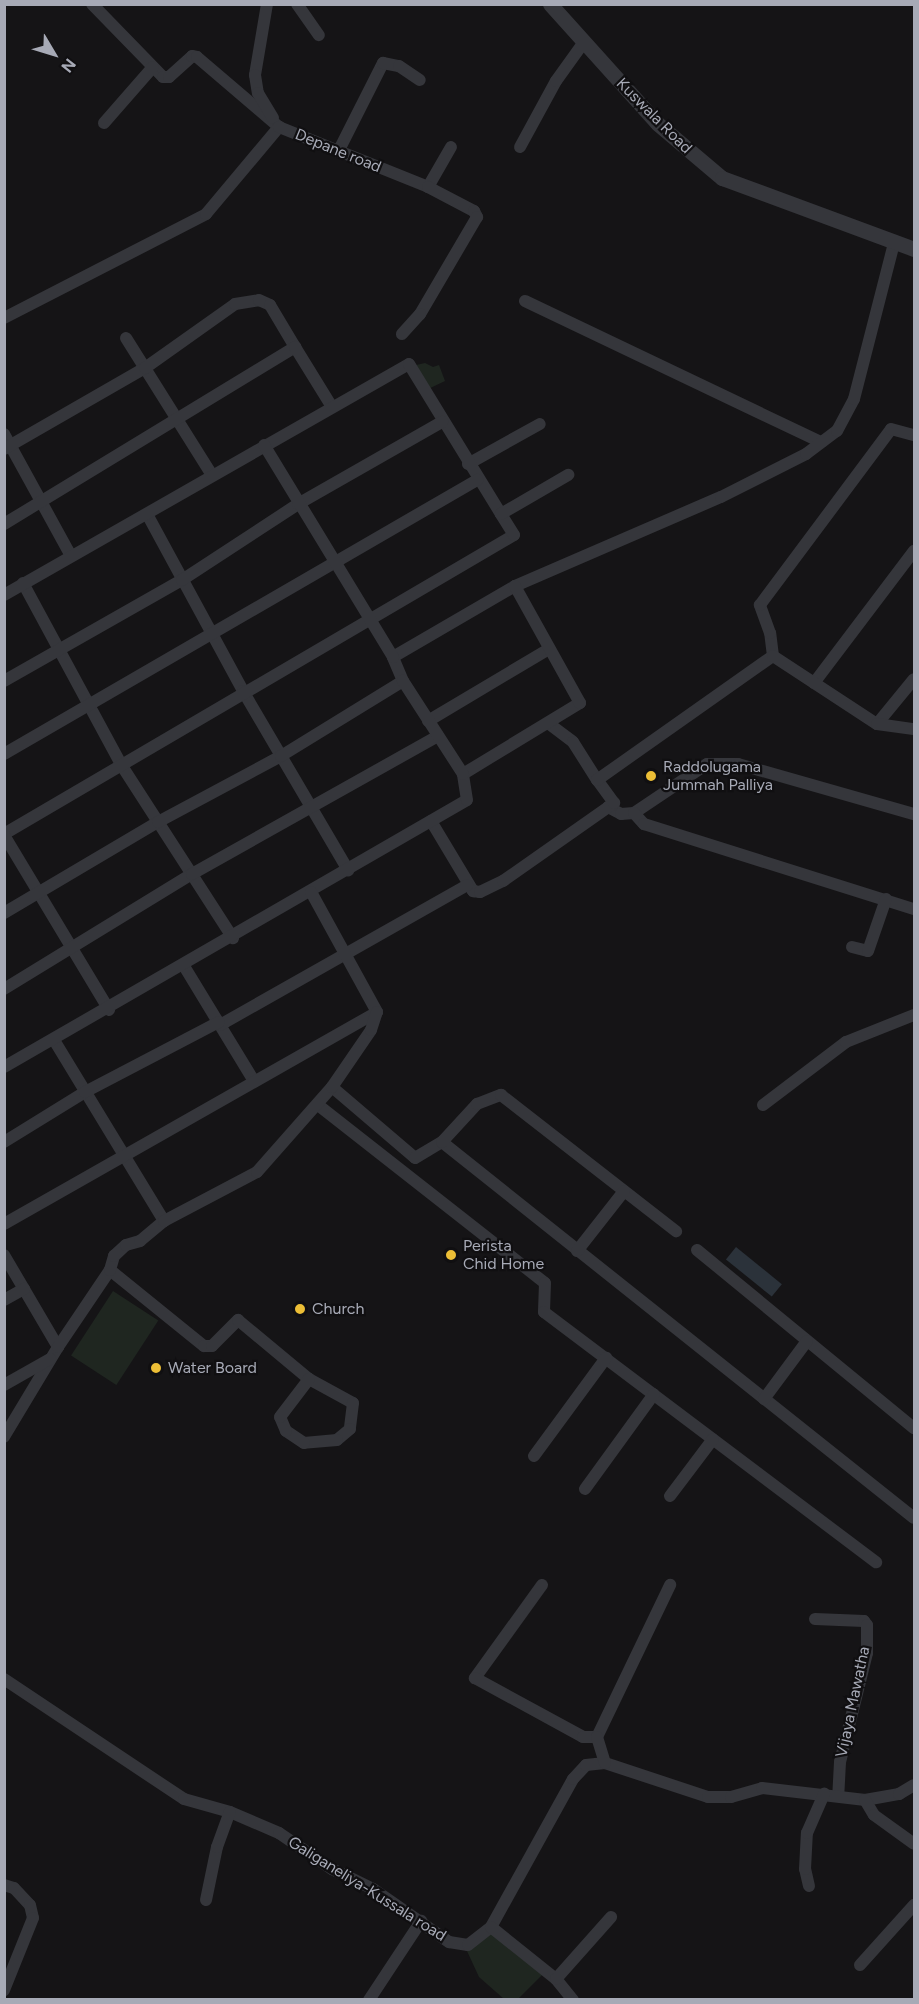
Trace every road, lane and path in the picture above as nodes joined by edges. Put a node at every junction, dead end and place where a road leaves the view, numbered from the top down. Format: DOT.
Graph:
graph roads {
  1 [pos="92,4"];
  2 [pos="267,4"];
  3 [pos="297,4"];
  4 [pos="550,4"];
  5 [pos="319,35"];
  6 [pos="584,42"];
  7 [pos="153,67"];
  8 [pos="420,80"];
  9 [pos="104,123"];
  10 [pos="279,128"];
  11 [pos="451,147"];
  12 [pos="520,147"];
  13 [pos="338,152"];
  14 [pos="428,187"];
  15 [pos="894,243"];
  16 [pos="915,249"];
  17 [pos="525,301"];
  18 [pos="4,318"];
  19 [pos="402,334"];
  20 [pos="126,338"];
  21 [pos="295,347"];
  22 [pos="145,368"];
  23 [pos="332,407"];
  24 [pos="176,418"];
  25 [pos="442,422"];
  26 [pos="540,424"];
  27 [pos="915,435"];
  28 [pos="821,442"];
  29 [pos="6,443"];
  30 [pos="264,445"];
  31 [pos="468,464"];
  32 [pos="212,475"];
  33 [pos="568,475"];
  34 [pos="477,480"];
  35 [pos="41,500"];
  36 [pos="298,504"];
  37 [pos="147,514"];
  38 [pos="501,514"];
  39 [pos="4,524"];
  40 [pos="915,551"];
  41 [pos="71,556"];
  42 [pos="333,564"];
  43 [pos="182,580"];
  44 [pos="23,584"];
  45 [pos="515,586"];
  46 [pos="4,595"];
  47 [pos="370,618"];
  48 [pos="212,633"];
  49 [pos="549,650"];
  50 [pos="60,651"];
  51 [pos="773,656"];
  52 [pos="393,657"];
  53 [pos="915,679"];
  54 [pos="4,681"];
  55 [pos="403,681"];
  56 [pos="814,683"];
  57 [pos="243,691"];
  58 [pos="89,704"];
  59 [pos="428,721"];
  60 [pos="548,723"];
  61 [pos="877,724"];
  62 [pos="915,729"];
  63 [pos="438,736"];
  64 [pos="4,754"];
  65 [pos="281,756"];
  66 [pos="122,766"];
  67 [pos="463,774"];
  68 [pos="597,780"];
  69 [pos="312,806"];
  70 [pos="608,807"];
  71 [pos="634,813"];
  72 [pos="915,814"];
  73 [pos="431,821"];
  74 [pos="158,822"];
  75 [pos="4,835"];
  76 [pos="348,870"];
  77 [pos="192,874"];
  78 [pos="467,885"];
  79 [pos="311,892"];
  80 [pos="38,893"];
  81 [pos="885,899"];
  82 [pos="915,909"];
  83 [pos="4,913"];
  84 [pos="232,938"];
  85 [pos="852,947"];
  86 [pos="71,948"];
  87 [pos="345,954"];
  88 [pos="184,966"];
  89 [pos="4,989"];
  90 [pos="109,1010"];
  91 [pos="377,1012"];
  92 [pos="915,1015"];
  93 [pos="220,1023"];
  94 [pos="54,1040"];
  95 [pos="4,1067"];
  96 [pos="254,1081"];
  97 [pos="332,1087"];
  98 [pos="85,1092"];
  99 [pos="318,1105"];
  100 [pos="764,1105"];
  101 [pos="4,1142"];
  102 [pos="442,1142"];
  103 [pos="122,1155"];
  104 [pos="624,1191"];
  105 [pos="164,1221"];
  106 [pos="4,1224"];
  107 [pos="676,1232"];
  108 [pos="697,1250"];
  109 [pos="577,1251"];
  110 [pos="4,1255"];
  111 [pos="110,1270"];
  112 [pos="24,1289"];
  113 [pos="4,1300"];
  114 [pos="807,1341"];
  115 [pos="56,1352"];
  116 [pos="606,1358"];
  117 [pos="309,1379"];
  118 [pos="4,1385"];
  119 [pos="654,1394"];
  120 [pos="764,1399"];
  121 [pos="915,1428"];
  122 [pos="4,1437"];
  123 [pos="713,1439"];
  124 [pos="534,1456"];
  125 [pos="585,1489"];
  126 [pos="670,1496"];
  127 [pos="915,1518"];
  128 [pos="876,1562"];
  129 [pos="542,1585"];
  130 [pos="670,1585"];
  131 [pos="814,1619"];
  132 [pos="4,1679"];
  133 [pos="597,1737"];
  134 [pos="605,1763"];
  135 [pos="915,1785"];
  136 [pos="825,1794"];
  137 [pos="838,1796"];
  138 [pos="865,1800"];
  139 [pos="230,1812"];
  140 [pos="915,1844"];
  141 [pos="4,1885"];
  142 [pos="810,1886"];
  143 [pos="206,1900"];
  144 [pos="915,1905"];
  145 [pos="611,1917"];
  146 [pos="421,1921"];
  147 [pos="491,1927"];
  148 [pos="860,1965"];
  149 [pos="556,1979"];
  150 [pos="4,1990"];
  151 [pos="369,2000"];
  152 [pos="573,2000"];
  1 -- 7 [label="street"];
  2 -- 10 [label="street"];
  3 -- 5 [label="street"];
  4 -- 6 [label="street, Kuswala Road"];
  6 -- 12 [label="street"];
  6 -- 15 [label="street, Kuswala Road"];
  7 -- 9 [label="street"];
  7 -- 10 [label="street"];
  8 -- 13 [label="street"];
  10 -- 13 [label="street, Depane road"];
  10 -- 18 [label="street, Depane road"];
  11 -- 14 [label="street"];
  13 -- 14 [label="street, Depane road"];
  14 -- 19 [label="street, Depane road"];
  15 -- 16 [label="street, Kuswala Road"];
  15 -- 28 [label="street"];
  17 -- 28 [label="street"];
  20 -- 22 [label="street"];
  21 -- 22 [label="street"];
  21 -- 23 [label="street"];
  21 -- 24 [label="street"];
  22 -- 24 [label="street"];
  22 -- 29 [label="street"];
  23 -- 25 [label="street"];
  23 -- 30 [label="street"];
  24 -- 32 [label="street"];
  24 -- 35 [label="street"];
  25 -- 31 [label="street"];
  25 -- 36 [label="street"];
  26 -- 31 [label="street"];
  27 -- 51 [label="street"];
  28 -- 45 [label="street"];
  29 -- 35 [label="street"];
  30 -- 32 [label="street"];
  30 -- 36 [label="street"];
  31 -- 34 [label="street"];
  32 -- 37 [label="street"];
  33 -- 38 [label="street"];
  34 -- 38 [label="street"];
  34 -- 42 [label="street"];
  35 -- 39 [label="street"];
  35 -- 41 [label="street"];
  36 -- 42 [label="street"];
  36 -- 43 [label="street"];
  37 -- 41 [label="street"];
  37 -- 43 [label="street"];
  38 -- 47 [label="street"];
  40 -- 56 [label="street"];
  41 -- 44 [label="street"];
  42 -- 47 [label="street"];
  42 -- 48 [label="street"];
  43 -- 48 [label="street"];
  43 -- 50 [label="street"];
  44 -- 46 [label="street"];
  44 -- 50 [label="street"];
  45 -- 49 [label="street"];
  45 -- 52 [label="street"];
  47 -- 52 [label="street"];
  47 -- 57 [label="street"];
  48 -- 57 [label="street"];
  48 -- 58 [label="street"];
  49 -- 59 [label="street"];
  49 -- 60 [label="street"];
  50 -- 54 [label="street"];
  50 -- 58 [label="street"];
  51 -- 56 [label="street"];
  51 -- 68 [label="street"];
  52 -- 55 [label="street"];
  53 -- 61 [label="street"];
  55 -- 59 [label="street"];
  55 -- 65 [label="street"];
  56 -- 61 [label="street"];
  57 -- 65 [label="street"];
  57 -- 66 [label="street"];
  58 -- 64 [label="street"];
  58 -- 66 [label="street"];
  59 -- 63 [label="street"];
  60 -- 67 [label="street"];
  60 -- 68 [label="street"];
  61 -- 62 [label="street"];
  63 -- 67 [label="street"];
  63 -- 69 [label="street"];
  65 -- 69 [label="street"];
  65 -- 74 [label="street"];
  66 -- 74 [label="street"];
  66 -- 75 [label="street"];
  67 -- 73 [label="street"];
  68 -- 70 [label="street"];
  69 -- 76 [label="street"];
  69 -- 77 [label="street"];
  70 -- 71 [label="street"];
  70 -- 78 [label="street"];
  71 -- 72 [label="street"];
  71 -- 81 [label="street"];
  73 -- 76 [label="street"];
  73 -- 78 [label="street"];
  74 -- 77 [label="street"];
  74 -- 80 [label="street"];
  75 -- 80 [label="street"];
  76 -- 79 [label="street"];
  77 -- 84 [label="street"];
  77 -- 86 [label="street"];
  78 -- 87 [label="street"];
  79 -- 84 [label="street"];
  79 -- 87 [label="street"];
  80 -- 83 [label="street"];
  80 -- 86 [label="street"];
  81 -- 82 [label="street"];
  81 -- 85 [label="street"];
  84 -- 88 [label="street"];
  86 -- 89 [label="street"];
  86 -- 90 [label="street"];
  87 -- 91 [label="street"];
  87 -- 93 [label="street"];
  88 -- 90 [label="street"];
  88 -- 93 [label="street"];
  90 -- 94 [label="street"];
  91 -- 96 [label="street"];
  91 -- 97 [label="street"];
  92 -- 100 [label="street"];
  93 -- 96 [label="street"];
  93 -- 98 [label="street"];
  94 -- 95 [label="street"];
  94 -- 98 [label="street"];
  96 -- 103 [label="street"];
  97 -- 99 [label="street"];
  97 -- 102 [label="street"];
  98 -- 101 [label="street"];
  98 -- 103 [label="street"];
  99 -- 105 [label="street"];
  99 -- 116 [label="street"];
  102 -- 104 [label="street"];
  102 -- 109 [label="street"];
  103 -- 105 [label="street"];
  103 -- 106 [label="street"];
  104 -- 107 [label="street"];
  104 -- 109 [label="street"];
  105 -- 111 [label="street"];
  108 -- 114 [label="street"];
  109 -- 120 [label="street"];
  110 -- 112 [label="street"];
  111 -- 115 [label="street"];
  111 -- 117 [label="street"];
  112 -- 113 [label="street"];
  112 -- 115 [label="street"];
  114 -- 120 [label="street"];
  114 -- 121 [label="street"];
  115 -- 118 [label="street"];
  115 -- 122 [label="street"];
  116 -- 119 [label="street"];
  116 -- 124 [label="street"];
  117 -- 117 [label="street"];
  119 -- 123 [label="street"];
  119 -- 125 [label="street"];
  120 -- 127 [label="street"];
  123 -- 126 [label="street"];
  123 -- 128 [label="street"];
  129 -- 133 [label="street"];
  130 -- 133 [label="street"];
  131 -- 137 [label="street, Vijaya Mawatha"];
  132 -- 139 [label="street, Galiganeliya-Kussala road"];
  133 -- 134 [label="street"];
  134 -- 136 [label="street"];
  134 -- 147 [label="street, Galiganeliya-Kussala road"];
  135 -- 138 [label="street"];
  136 -- 137 [label="street"];
  136 -- 142 [label="street"];
  137 -- 138 [label="street"];
  138 -- 140 [label="street"];
  139 -- 143 [label="street"];
  139 -- 146 [label="street, Galiganeliya-Kussala road"];
  141 -- 150 [label="street"];
  144 -- 148 [label="street"];
  145 -- 149 [label="street"];
  146 -- 147 [label="street, Galiganeliya-Kussala road"];
  146 -- 151 [label="street"];
  147 -- 149 [label="street"];
  149 -- 152 [label="street"];
}
